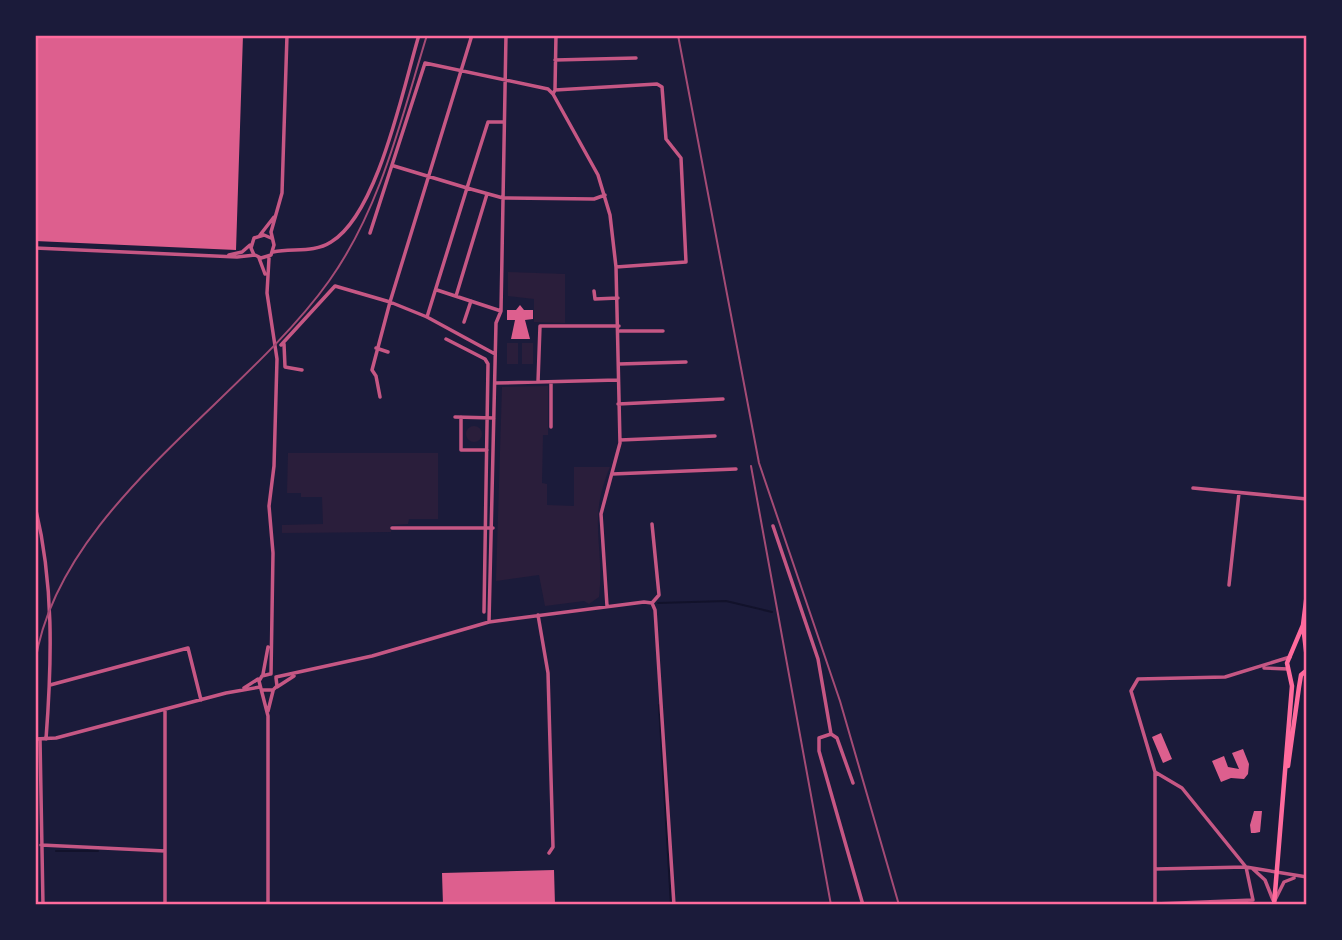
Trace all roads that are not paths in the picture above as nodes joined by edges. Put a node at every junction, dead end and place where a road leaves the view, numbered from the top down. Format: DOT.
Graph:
graph roads {
  1 [pos="287,35"];
  2 [pos="419,35"];
  3 [pos="472,35"];
  4 [pos="506,35"];
  5 [pos="556,35"];
  6 [pos="636,58"];
  7 [pos="555,60"];
  8 [pos="460,71"];
  9 [pos="503,80"];
  10 [pos="554,92"];
  11 [pos="503,122"];
  12 [pos="394,166"];
  13 [pos="429,176"];
  14 [pos="467,188"];
  15 [pos="487,194"];
  16 [pos="605,195"];
  17 [pos="503,198"];
  18 [pos="279,209"];
  19 [pos="370,233"];
  20 [pos="260,235"];
  21 [pos="272,240"];
  22 [pos="251,244"];
  23 [pos="35,248"];
  24 [pos="288,249"];
  25 [pos="271,254"];
  26 [pos="227,255"];
  27 [pos="257,256"];
  28 [pos="616,267"];
  29 [pos="266,276"];
  30 [pos="436,290"];
  31 [pos="594,291"];
  32 [pos="456,296"];
  33 [pos="618,298"];
  34 [pos="471,300"];
  35 [pos="390,302"];
  36 [pos="501,311"];
  37 [pos="427,317"];
  38 [pos="464,322"];
  39 [pos="619,328"];
  40 [pos="663,331"];
  41 [pos="465,337"];
  42 [pos="446,339"];
  43 [pos="460,346"];
  44 [pos="375,347"];
  45 [pos="388,352"];
  46 [pos="495,354"];
  47 [pos="687,362"];
  48 [pos="618,364"];
  49 [pos="302,370"];
  50 [pos="488,380"];
  51 [pos="618,380"];
  52 [pos="495,382"];
  53 [pos="538,382"];
  54 [pos="551,382"];
  55 [pos="380,397"];
  56 [pos="723,399"];
  57 [pos="618,404"];
  58 [pos="455,417"];
  59 [pos="461,417"];
  60 [pos="487,418"];
  61 [pos="494,418"];
  62 [pos="551,427"];
  63 [pos="715,436"];
  64 [pos="620,440"];
  65 [pos="487,450"];
  66 [pos="736,469"];
  67 [pos="612,474"];
  68 [pos="1193,488"];
  69 [pos="1240,492"];
  70 [pos="1307,499"];
  71 [pos="35,506"];
  72 [pos="652,524"];
  73 [pos="773,526"];
  74 [pos="392,528"];
  75 [pos="485,528"];
  76 [pos="493,528"];
  77 [pos="1229,585"];
  78 [pos="1307,593"];
  79 [pos="652,603"];
  80 [pos="607,606"];
  81 [pos="484,611"];
  82 [pos="538,615"];
  83 [pos="489,622"];
  84 [pos="1303,625"];
  85 [pos="271,638"];
  86 [pos="1291,656"];
  87 [pos="1306,658"];
  88 [pos="1259,668"];
  89 [pos="1288,670"];
  90 [pos="1307,670"];
  91 [pos="303,673"];
  92 [pos="271,674"];
  93 [pos="1301,675"];
  94 [pos="261,677"];
  95 [pos="276,677"];
  96 [pos="51,685"];
  97 [pos="261,688"];
  98 [pos="242,689"];
  99 [pos="275,689"];
  100 [pos="201,699"];
  101 [pos="165,711"];
  102 [pos="268,716"];
  103 [pos="831,734"];
  104 [pos="37,739"];
  105 [pos="46,739"];
  106 [pos="1286,770"];
  107 [pos="1155,772"];
  108 [pos="853,783"];
  109 [pos="41,845"];
  110 [pos="165,851"];
  111 [pos="550,853"];
  112 [pos="1246,867"];
  113 [pos="1252,868"];
  114 [pos="1155,869"];
  115 [pos="1275,874"];
  116 [pos="1297,877"];
  117 [pos="1307,877"];
  118 [pos="1274,903"];
  119 [pos="1155,904"];
  120 [pos="43,905"];
  121 [pos="165,905"];
  122 [pos="268,905"];
  123 [pos="674,905"];
  124 [pos="863,905"];
  1 -- 18 [label="street"];
  2 -- 24 [label="street"];
  3 -- 8 [label="street"];
  4 -- 9 [label="street"];
  5 -- 7 [label="street"];
  6 -- 7 [label="street"];
  7 -- 10 [label="street"];
  8 -- 9 [label="street"];
  8 -- 12 [label="street"];
  8 -- 13 [label="street"];
  9 -- 10 [label="street"];
  9 -- 11 [label="street"];
  10 -- 16 [label="street"];
  10 -- 28 [label="street"];
  11 -- 14 [label="street"];
  11 -- 17 [label="street"];
  12 -- 13 [label="street"];
  12 -- 19 [label="street"];
  13 -- 14 [label="street"];
  13 -- 35 [label="street"];
  14 -- 15 [label="street"];
  14 -- 30 [label="street"];
  15 -- 17 [label="street"];
  15 -- 32 [label="street"];
  16 -- 17 [label="street"];
  16 -- 28 [label="street"];
  17 -- 36 [label="street"];
  18 -- 20 [label="street"];
  18 -- 21 [label="street"];
  20 -- 21 [label="street"];
  20 -- 22 [label="street"];
  21 -- 24 [label="street"];
  21 -- 25 [label="street"];
  22 -- 26 [label="street"];
  22 -- 27 [label="street"];
  23 -- 26 [label="street"];
  24 -- 25 [label="street"];
  25 -- 27 [label="street"];
  25 -- 29 [label="street"];
  26 -- 27 [label="street"];
  27 -- 29 [label="street"];
  28 -- 33 [label="street"];
  29 -- 85 [label="street"];
  30 -- 32 [label="street"];
  30 -- 37 [label="street"];
  31 -- 33 [label="street"];
  32 -- 34 [label="street"];
  33 -- 39 [label="street"];
  34 -- 36 [label="street"];
  34 -- 38 [label="street"];
  35 -- 37 [label="street"];
  35 -- 44 [label="street"];
  35 -- 49 [label="street"];
  36 -- 46 [label="street"];
  37 -- 41 [label="street"];
  39 -- 40 [label="street"];
  39 -- 48 [label="street"];
  39 -- 53 [label="street"];
  41 -- 43 [label="street"];
  41 -- 46 [label="street"];
  42 -- 43 [label="street"];
  43 -- 50 [label="street"];
  44 -- 45 [label="street"];
  44 -- 55 [label="street"];
  46 -- 52 [label="street"];
  47 -- 48 [label="street"];
  48 -- 51 [label="street"];
  50 -- 52 [label="street"];
  50 -- 60 [label="street"];
  51 -- 54 [label="street"];
  51 -- 57 [label="street"];
  52 -- 53 [label="street"];
  52 -- 61 [label="street"];
  53 -- 54 [label="street"];
  54 -- 62 [label="street"];
  56 -- 57 [label="street"];
  57 -- 64 [label="street"];
  58 -- 59 [label="street"];
  59 -- 60 [label="street"];
  59 -- 65 [label="street"];
  60 -- 61 [label="street"];
  60 -- 65 [label="street"];
  61 -- 76 [label="street"];
  63 -- 64 [label="street"];
  64 -- 67 [label="street"];
  65 -- 75 [label="street"];
  66 -- 67 [label="street"];
  67 -- 80 [label="street"];
  68 -- 69 [label="street"];
  69 -- 70 [label="street"];
  69 -- 77 [label="street"];
  71 -- 96 [label="street"];
  72 -- 79 [label="street"];
  73 -- 103 [label="street"];
  74 -- 75 [label="street"];
  75 -- 76 [label="street"];
  75 -- 81 [label="street"];
  76 -- 83 [label="street"];
  78 -- 84 [label="main road"];
  79 -- 80 [label="street"];
  79 -- 123 [label="street"];
  80 -- 82 [label="street"];
  82 -- 83 [label="street"];
  82 -- 111 [label="street"];
  83 -- 91 [label="street"];
  84 -- 86 [label="main road"];
  84 -- 87 [label="main road"];
  85 -- 92 [label="street"];
  85 -- 94 [label="street"];
  86 -- 87 [label="main road"];
  86 -- 88 [label="street"];
  86 -- 89 [label="main road"];
  88 -- 89 [label="street"];
  88 -- 107 [label="street"];
  89 -- 93 [label="main road"];
  89 -- 106 [label="main road"];
  90 -- 93 [label="main road"];
  91 -- 95 [label="street"];
  91 -- 99 [label="street"];
  92 -- 94 [label="street"];
  92 -- 95 [label="street"];
  93 -- 106 [label="main road"];
  94 -- 97 [label="street"];
  94 -- 98 [label="street"];
  95 -- 99 [label="street"];
  96 -- 100 [label="street"];
  96 -- 105 [label="street"];
  97 -- 98 [label="street"];
  97 -- 99 [label="street"];
  97 -- 102 [label="street"];
  98 -- 100 [label="street"];
  99 -- 102 [label="street"];
  100 -- 101 [label="street"];
  101 -- 105 [label="street"];
  101 -- 110 [label="street"];
  102 -- 122 [label="street"];
  103 -- 108 [label="street"];
  103 -- 124 [label="street"];
  104 -- 105 [label="street"];
  104 -- 109 [label="street"];
  106 -- 115 [label="main road"];
  107 -- 112 [label="street"];
  107 -- 114 [label="street"];
  109 -- 110 [label="street"];
  109 -- 120 [label="street"];
  110 -- 121 [label="street"];
  112 -- 113 [label="street"];
  112 -- 114 [label="street"];
  112 -- 119 [label="street"];
  113 -- 115 [label="street"];
  113 -- 118 [label="street"];
  114 -- 119 [label="street"];
  115 -- 116 [label="street"];
  115 -- 118 [label="main road"];
  116 -- 117 [label="street"];
  116 -- 118 [label="street"];
}
